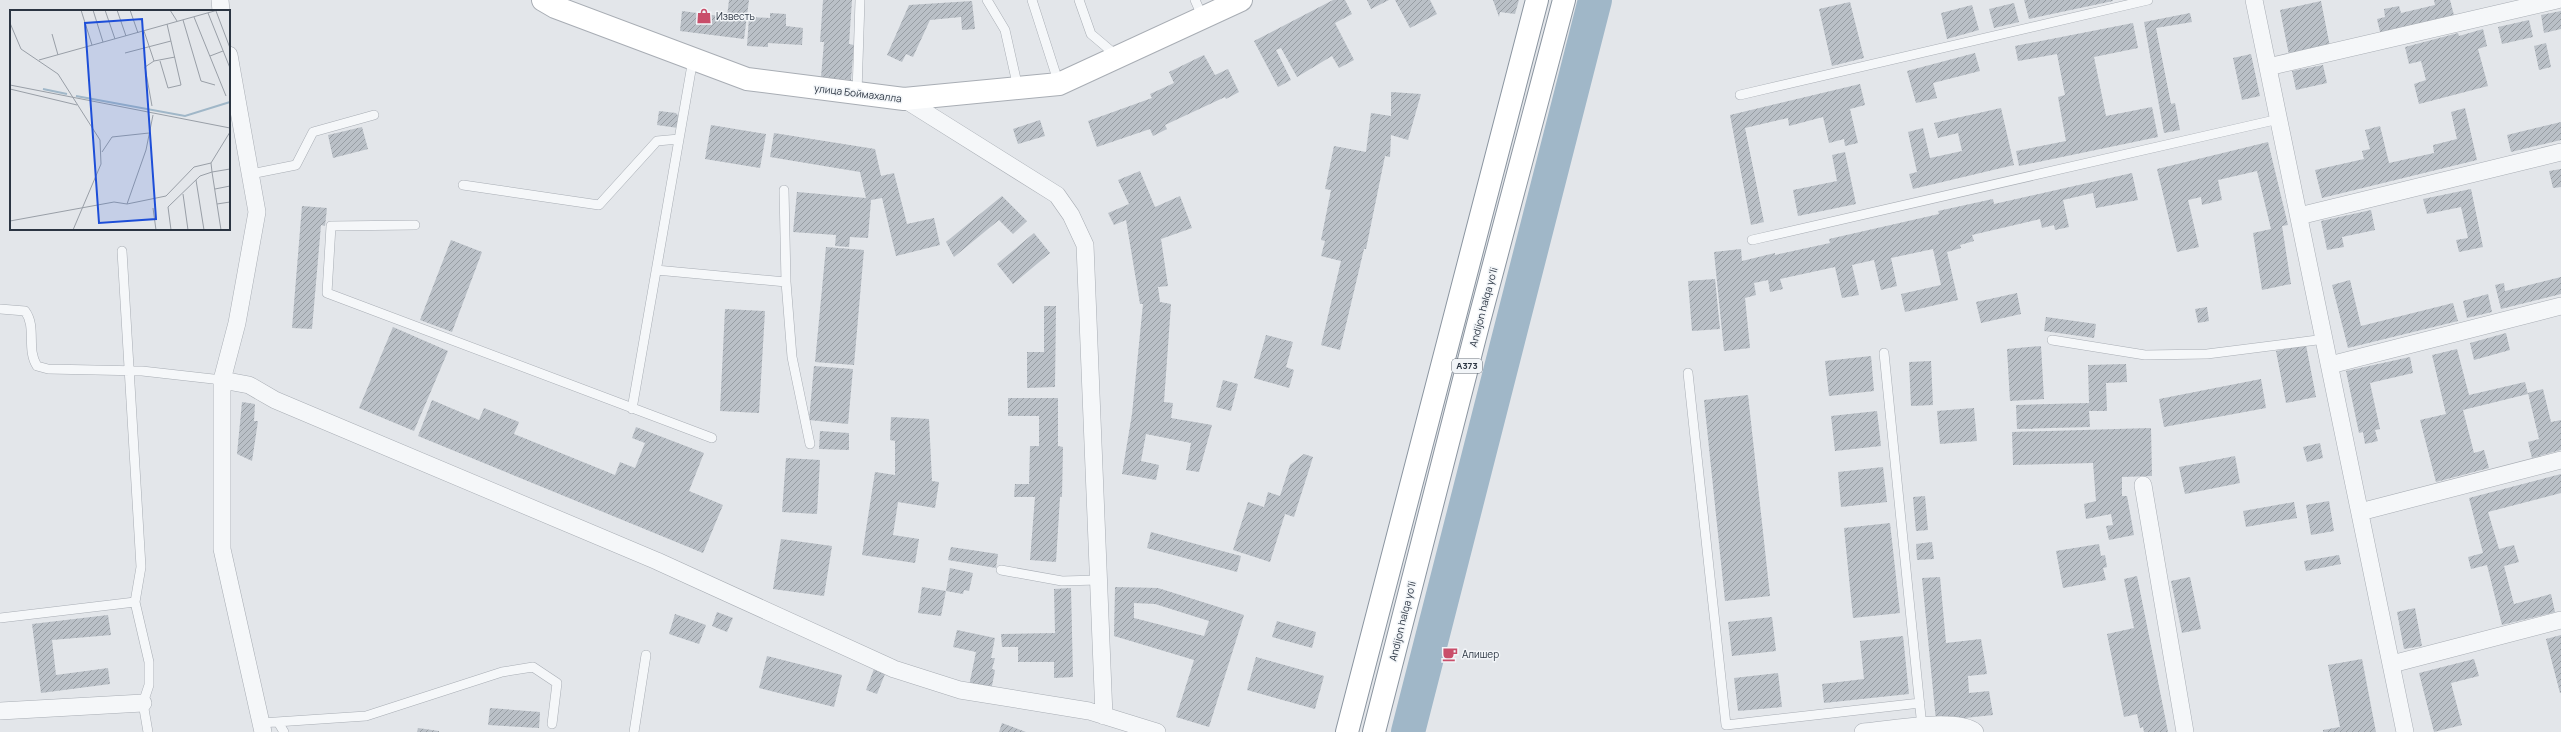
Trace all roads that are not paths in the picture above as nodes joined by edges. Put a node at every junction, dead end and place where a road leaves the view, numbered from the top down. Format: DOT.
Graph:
graph roads {
  1 [pos="220,0"];
  2 [pos="543,0"];
  3 [pos="860,0"];
  4 [pos="987,0"];
  5 [pos="1032,0"];
  6 [pos="1079,0"];
  7 [pos="1241,0"];
  8 [pos="1537,0"];
  9 [pos="1564,0"];
  10 [pos="2148,0"];
  11 [pos="2254,0"];
  12 [pos="2551,1"];
  13 [pos="1199,9"];
  14 [pos="221,10"];
  15 [pos="1118,57"];
  16 [pos="693,59"];
  17 [pos="230,60"];
  18 [pos="2268,67"];
  19 [pos="1059,84"];
  20 [pos="1018,88"];
  21 [pos="857,93"];
  22 [pos="1740,95"];
  23 [pos="904,99"];
  24 [pos="374,115"];
  25 [pos="2279,119"];
  26 [pos="679,139"];
  27 [pos="2561,152"];
  28 [pos="251,174"];
  29 [pos="464,185"];
  30 [pos="784,190"];
  31 [pos="2299,216"];
  32 [pos="415,226"];
  33 [pos="1752,240"];
  34 [pos="122,251"];
  35 [pos="656,270"];
  36 [pos="786,282"];
  37 [pos="2561,306"];
  38 [pos="0,309"];
  39 [pos="2324,339"];
  40 [pos="2052,340"];
  41 [pos="1884,353"];
  42 [pos="2330,365"];
  43 [pos="128,372"];
  44 [pos="1688,373"];
  45 [pos="222,380"];
  46 [pos="632,409"];
  47 [pos="712,438"];
  48 [pos="810,444"];
  49 [pos="2561,460"];
  50 [pos="2143,485"];
  51 [pos="2360,512"];
  52 [pos="1001,570"];
  53 [pos="1098,580"];
  54 [pos="136,602"];
  55 [pos="0,618"];
  56 [pos="2561,620"];
  57 [pos="646,655"];
  58 [pos="2392,664"];
  59 [pos="143,703"];
  60 [pos="1920,704"];
  61 [pos="0,711"];
  62 [pos="1104,716"];
  63 [pos="278,722"];
  64 [pos="552,724"];
  65 [pos="262,727"];
  66 [pos="1922,727"];
  67 [pos="148,732"];
  68 [pos="284,732"];
  69 [pos="634,732"];
  70 [pos="1157,732"];
  71 [pos="1347,732"];
  72 [pos="1374,732"];
  73 [pos="1863,732"];
  74 [pos="1975,732"];
  75 [pos="2185,732"];
  76 [pos="2405,732"];
  1 -- 14 [label="street"];
  2 -- 16 [label="main road, улица Боймахалла"];
  3 -- 21 [label="lane"];
  4 -- 20 [label="lane"];
  5 -- 19 [label="lane"];
  6 -- 15 [label="lane"];
  7 -- 13 [label="main road, улица Боймахалла"];
  8 -- 71 [label="main road, A373"];
  9 -- 72 [label="main road, Andijon halqa yo‘li / A373"];
  10 -- 22 [label="lane"];
  11 -- 18 [label="street"];
  12 -- 18 [label="street"];
  13 -- 15 [label="main road, улица Боймахалла"];
  15 -- 19 [label="main road, улица Боймахалла"];
  16 -- 21 [label="main road, улица Боймахалла"];
  16 -- 26 [label="lane"];
  17 -- 28 [label="street"];
  18 -- 25 [label="street"];
  19 -- 20 [label="main road, улица Боймахалла"];
  20 -- 23 [label="main road, улица Боймахалла"];
  21 -- 23 [label="main road, улица Боймахалла"];
  23 -- 53 [label="street"];
  24 -- 28 [label="lane"];
  25 -- 31 [label="street"];
  25 -- 33 [label="lane"];
  26 -- 29 [label="lane"];
  26 -- 35 [label="lane"];
  27 -- 31 [label="street"];
  28 -- 45 [label="street"];
  30 -- 36 [label="lane"];
  31 -- 39 [label="street"];
  32 -- 46 [label="lane"];
  34 -- 43 [label="lane"];
  35 -- 36 [label="lane"];
  35 -- 46 [label="lane"];
  36 -- 48 [label="lane"];
  37 -- 42 [label="street"];
  38 -- 43 [label="lane"];
  39 -- 40 [label="lane"];
  39 -- 42 [label="street"];
  41 -- 60 [label="lane"];
  42 -- 51 [label="street"];
  43 -- 45 [label="lane"];
  43 -- 54 [label="lane"];
  44 -- 60 [label="lane"];
  45 -- 62 [label="street"];
  45 -- 65 [label="street"];
  46 -- 47 [label="lane"];
  49 -- 51 [label="street"];
  50 -- 75 [label="street"];
  51 -- 58 [label="street"];
  52 -- 53 [label="lane"];
  53 -- 62 [label="street"];
  54 -- 55 [label="lane"];
  54 -- 59 [label="lane"];
  56 -- 58 [label="street"];
  57 -- 69 [label="lane"];
  58 -- 76 [label="street"];
  59 -- 61 [label="street"];
  59 -- 67 [label="lane"];
  60 -- 66 [label="lane"];
  62 -- 70 [label="street"];
  63 -- 64 [label="lane"];
  63 -- 65 [label="lane"];
  63 -- 68 [label="lane"];
  66 -- 73 [label="street"];
  66 -- 74 [label="street"];
}
